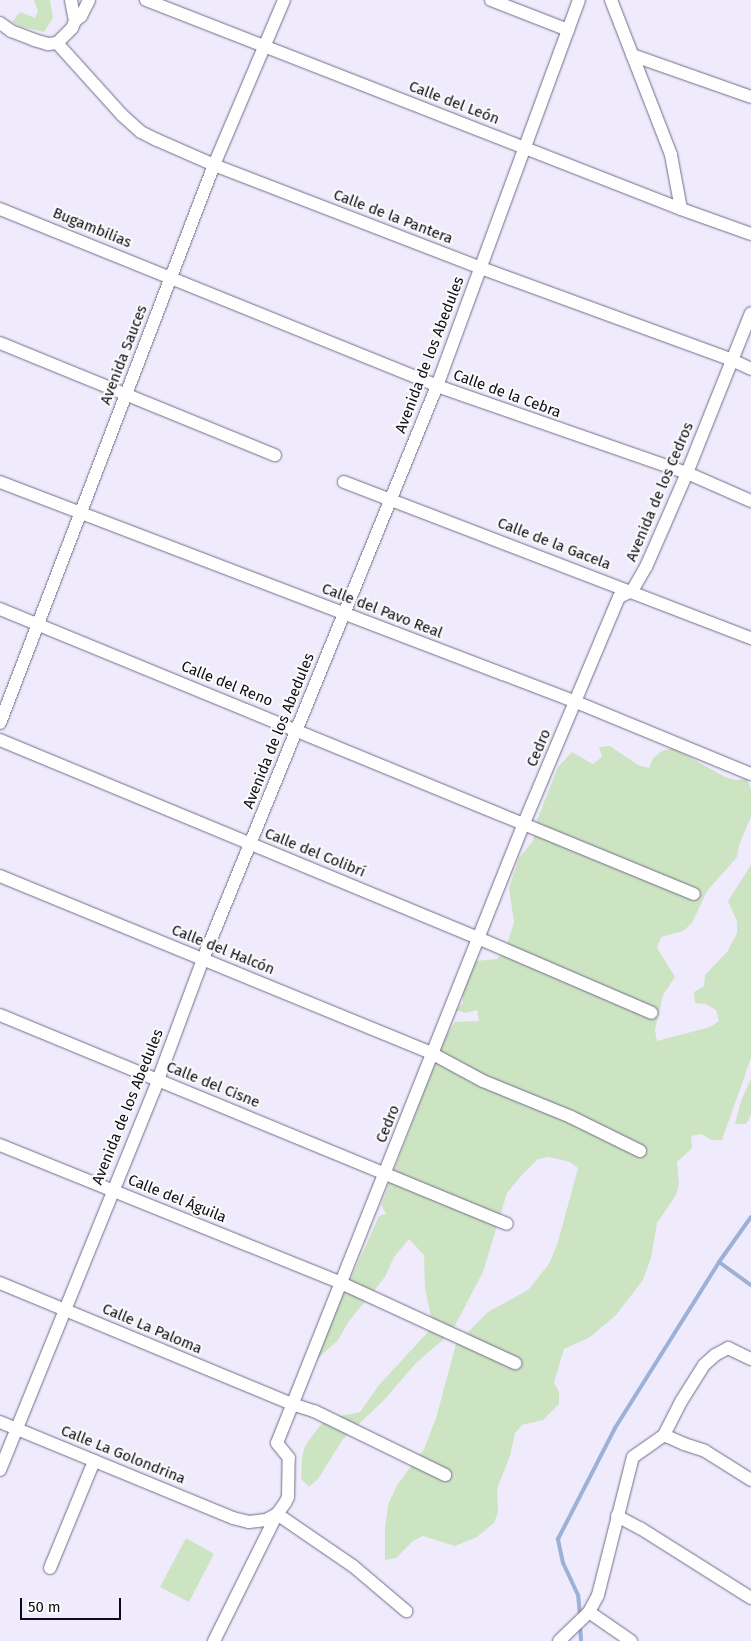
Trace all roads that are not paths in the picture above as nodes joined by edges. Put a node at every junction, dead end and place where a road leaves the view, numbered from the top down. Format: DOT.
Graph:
graph roads {
  1 [pos="71,0"];
  2 [pos="89,0"];
  3 [pos="146,0"];
  4 [pos="284,0"];
  5 [pos="491,0"];
  6 [pos="579,0"];
  7 [pos="611,0"];
  8 [pos="75,20"];
  9 [pos="0,23"];
  10 [pos="568,30"];
  11 [pos="58,43"];
  12 [pos="265,46"];
  13 [pos="632,55"];
  14 [pos="751,97"];
  15 [pos="525,148"];
  16 [pos="214,166"];
  17 [pos="0,209"];
  18 [pos="682,209"];
  19 [pos="751,234"];
  20 [pos="481,268"];
  21 [pos="171,277"];
  22 [pos="751,313"];
  23 [pos="0,343"];
  24 [pos="732,360"];
  25 [pos="751,370"];
  26 [pos="436,386"];
  27 [pos="126,394"];
  28 [pos="275,455"];
  29 [pos="687,473"];
  30 [pos="0,482"];
  31 [pos="344,482"];
  32 [pos="390,501"];
  33 [pos="751,501"];
  34 [pos="80,513"];
  35 [pos="632,591"];
  36 [pos="0,609"];
  37 [pos="344,613"];
  38 [pos="38,625"];
  39 [pos="751,638"];
  40 [pos="576,702"];
  41 [pos="0,723"];
  42 [pos="296,730"];
  43 [pos="0,740"];
  44 [pos="751,774"];
  45 [pos="524,823"];
  46 [pos="250,844"];
  47 [pos="0,876"];
  48 [pos="694,894"];
  49 [pos="478,938"];
  50 [pos="203,959"];
  51 [pos="652,1013"];
  52 [pos="0,1015"];
  53 [pos="433,1054"];
  54 [pos="158,1080"];
  55 [pos="0,1145"];
  56 [pos="640,1151"];
  57 [pos="386,1173"];
  58 [pos="112,1190"];
  59 [pos="507,1224"];
  60 [pos="0,1283"];
  61 [pos="342,1283"];
  62 [pos="64,1310"];
  63 [pos="751,1360"];
  64 [pos="515,1363"];
  65 [pos="292,1404"];
  66 [pos="0,1422"];
  67 [pos="16,1429"];
  68 [pos="664,1434"];
  69 [pos="94,1461"];
  70 [pos="0,1470"];
  71 [pos="445,1475"];
  72 [pos="751,1480"];
  73 [pos="277,1514"];
  74 [pos="617,1516"];
  75 [pos="50,1568"];
  76 [pos="751,1598"];
  77 [pos="406,1611"];
  78 [pos="589,1612"];
  79 [pos="214,1641"];
  80 [pos="558,1641"];
  81 [pos="631,1641"];
  1 -- 8 [label="street"];
  2 -- 8 [label="street"];
  3 -- 12 [label="street, Calle del León"];
  4 -- 12 [label="street, Avenida Sauces"];
  5 -- 10 [label="street"];
  6 -- 10 [label="street, Avenida de los Abedules"];
  7 -- 13 [label="street"];
  8 -- 11 [label="street"];
  9 -- 11 [label="street"];
  10 -- 15 [label="street, Avenida de los Abedules"];
  11 -- 16 [label="street, Calle de la Pantera"];
  12 -- 15 [label="street, Calle del León"];
  12 -- 16 [label="street, Avenida Sauces"];
  13 -- 14 [label="street"];
  13 -- 18 [label="street"];
  15 -- 18 [label="street, Calle del León"];
  15 -- 20 [label="street, Avenida de los Abedules"];
  16 -- 20 [label="street, Calle de la Pantera"];
  16 -- 21 [label="street, Avenida Sauces"];
  17 -- 21 [label="street, Bugambilias"];
  18 -- 19 [label="street, Calle del León"];
  20 -- 24 [label="street, Calle de la Pantera"];
  20 -- 26 [label="street, Avenida de los Abedules"];
  21 -- 26 [label="street, Calle de la Cebra"];
  21 -- 27 [label="street, Avenida Sauces"];
  22 -- 24 [label="street, Avenida de los Cedros"];
  23 -- 27 [label="street"];
  24 -- 25 [label="street, Calle de la Pantera"];
  24 -- 29 [label="street, Avenida de los Cedros"];
  26 -- 29 [label="street, Calle de la Cebra"];
  26 -- 32 [label="street, Avenida de los Abedules"];
  27 -- 28 [label="street"];
  27 -- 34 [label="street, Avenida Sauces"];
  29 -- 33 [label="street, Calle de la Cebra"];
  29 -- 35 [label="street, Avenida de los Cedros"];
  30 -- 34 [label="street, Calle del Pavo Real"];
  31 -- 32 [label="street, Calle de la Gacela"];
  32 -- 35 [label="street, Calle de la Gacela"];
  32 -- 37 [label="street, Avenida de los Abedules"];
  34 -- 37 [label="street, Calle del Pavo Real"];
  34 -- 38 [label="street, Avenida Sauces"];
  35 -- 39 [label="street, Calle de la Gacela"];
  35 -- 40 [label="street, Avenida de los Cedros"];
  36 -- 38 [label="street, Calle del Reno"];
  37 -- 40 [label="street, Calle del Pavo Real"];
  37 -- 42 [label="street, Avenida de los Abedules"];
  38 -- 41 [label="street, Avenida Sauces"];
  38 -- 42 [label="street, Calle del Reno"];
  40 -- 44 [label="street, Calle del Pavo Real"];
  40 -- 45 [label="street, Cedro"];
  42 -- 45 [label="street, Calle del Reno"];
  42 -- 46 [label="street, Avenida de los Abedules"];
  43 -- 46 [label="street, Calle del Colibrí"];
  45 -- 48 [label="street, Calle del Reno"];
  45 -- 49 [label="street, Cedro"];
  46 -- 49 [label="street, Calle del Colibrí"];
  46 -- 50 [label="street, Avenida de los Abedules"];
  47 -- 50 [label="street, Calle del Halcón"];
  49 -- 51 [label="street, Calle del Colibrí"];
  49 -- 53 [label="street, Cedro"];
  50 -- 53 [label="street, Calle del Halcón"];
  50 -- 54 [label="street, Avenida de los Abedules"];
  52 -- 54 [label="street, Calle del Cisne"];
  53 -- 56 [label="street, Calle del Halcón"];
  53 -- 57 [label="street, Cedro"];
  54 -- 57 [label="street, Calle del Cisne"];
  54 -- 58 [label="street, Avenida de los Abedules"];
  55 -- 58 [label="street, Calle del Águila"];
  57 -- 59 [label="street, Calle del Cisne"];
  57 -- 61 [label="street, Cedro"];
  58 -- 61 [label="street, Calle del Águila"];
  58 -- 62 [label="street, Avenida de los Abedules"];
  60 -- 62 [label="street, Calle La Paloma"];
  61 -- 64 [label="street, Calle del Águila"];
  61 -- 65 [label="street, Cedro"];
  62 -- 65 [label="street, Calle La Paloma"];
  62 -- 67 [label="street, Avenida de los Abedules"];
  63 -- 68 [label="street"];
  65 -- 71 [label="street, Calle La Paloma"];
  65 -- 73 [label="street, Cedro"];
  66 -- 67 [label="street, Calle La Golondrina"];
  67 -- 69 [label="street, Calle La Golondrina"];
  67 -- 70 [label="street, Avenida de los Abedules"];
  68 -- 72 [label="street"];
  68 -- 74 [label="street"];
  69 -- 73 [label="street, Calle La Golondrina"];
  69 -- 75 [label="street"];
  73 -- 77 [label="street"];
  73 -- 79 [label="street"];
  74 -- 76 [label="street"];
  74 -- 78 [label="street"];
  78 -- 80 [label="street"];
  78 -- 81 [label="street"];
}
